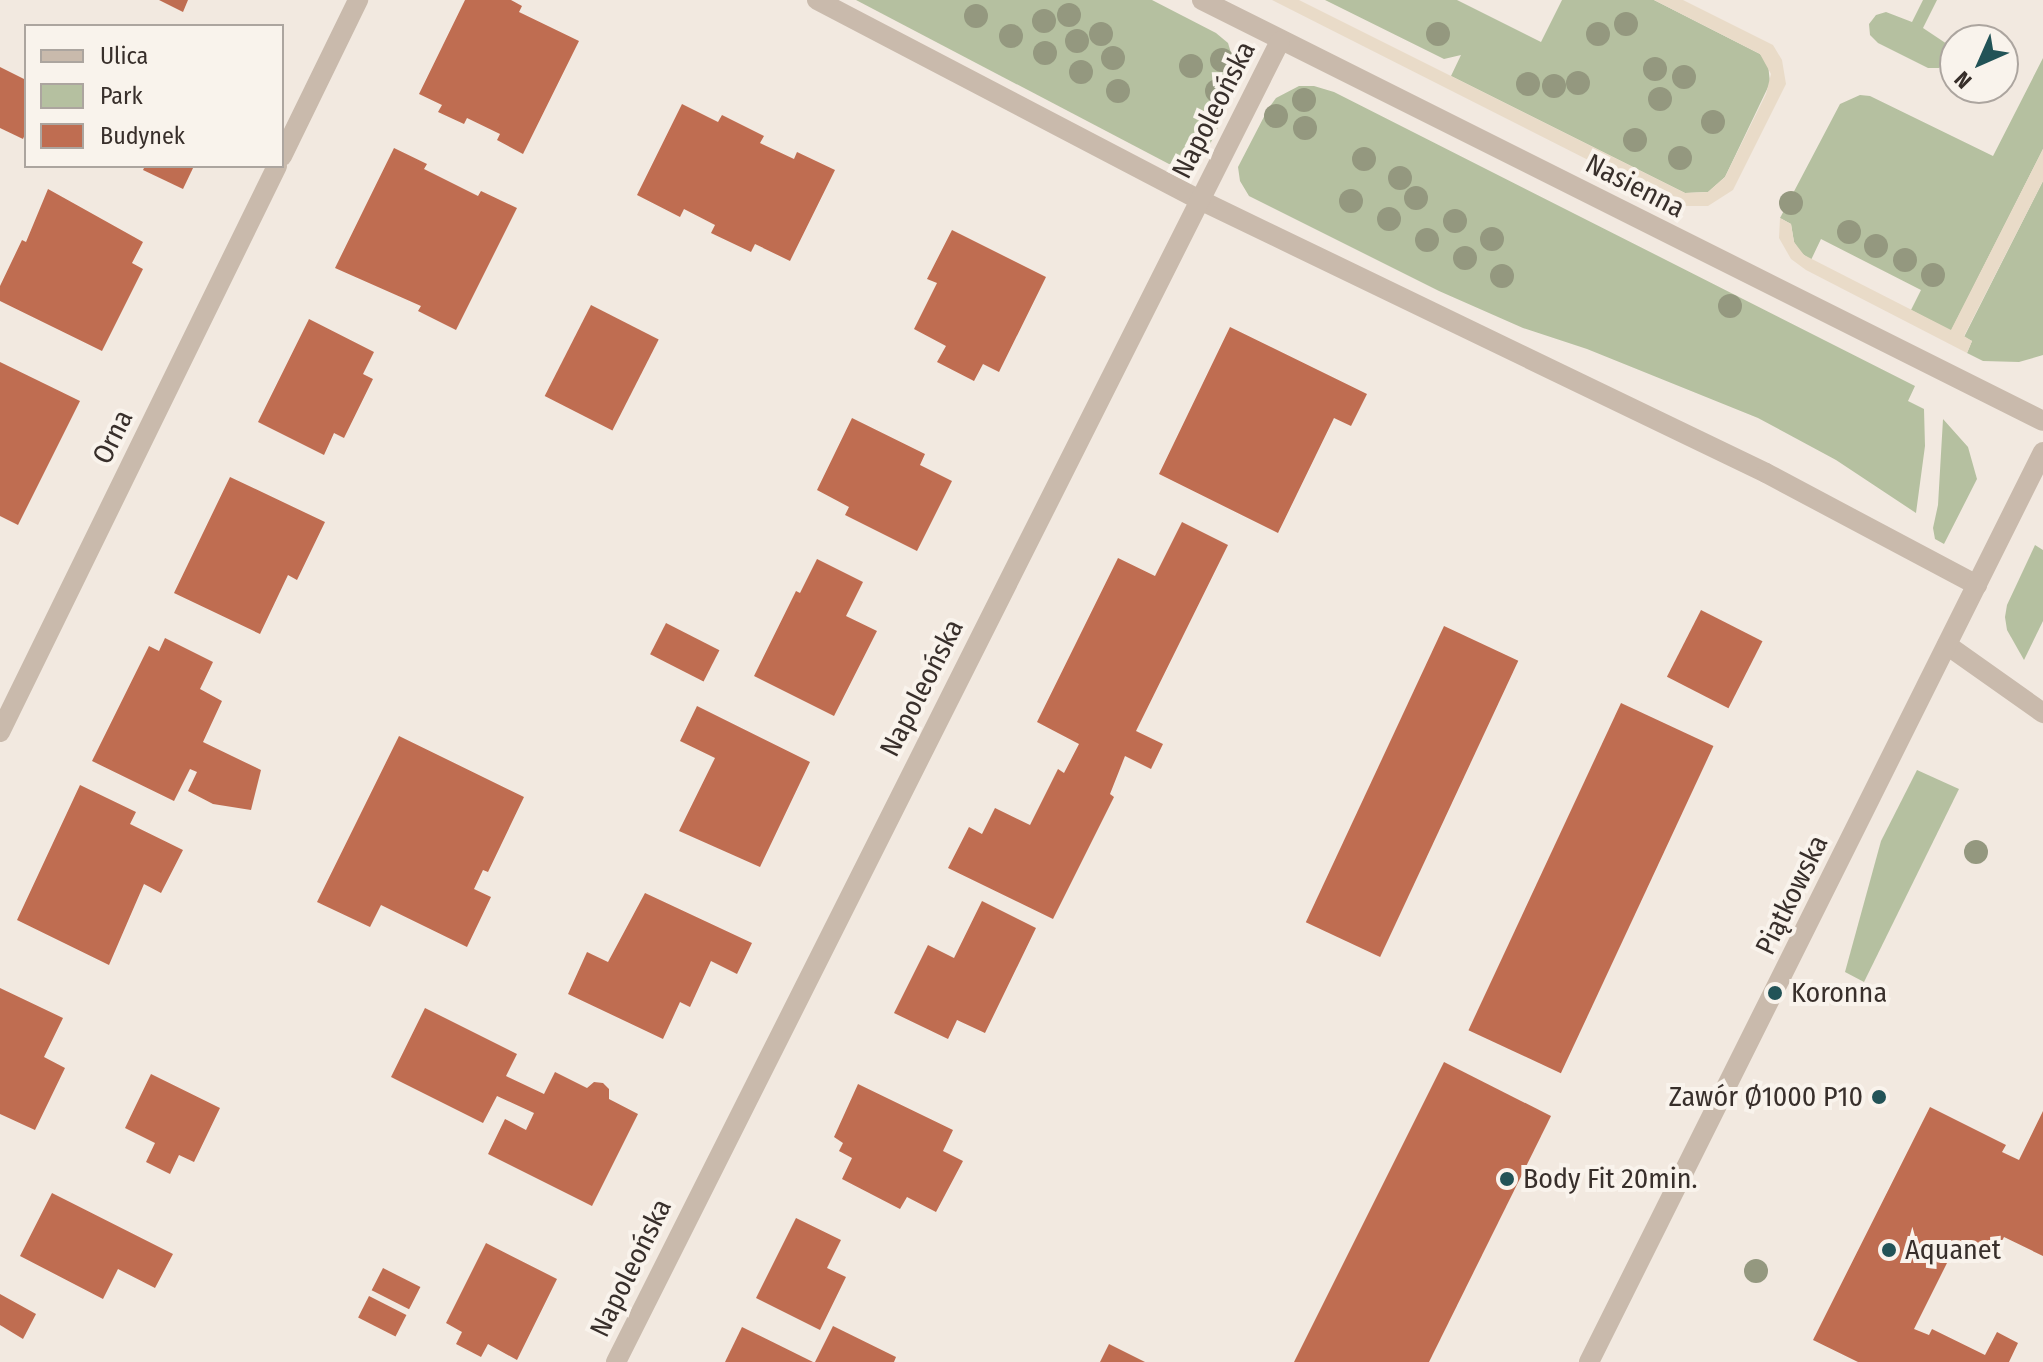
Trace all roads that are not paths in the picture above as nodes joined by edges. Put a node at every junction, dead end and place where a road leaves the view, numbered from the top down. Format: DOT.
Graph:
graph roads {
  1 [pos="358,0"];
  2 [pos="817,0"];
  3 [pos="1202,0"];
  4 [pos="1280,41"];
  5 [pos="284,152"];
  6 [pos="276,168"];
  7 [pos="1200,200"];
  8 [pos="2043,421"];
  9 [pos="2043,452"];
  10 [pos="1977,585"];
  11 [pos="1947,645"];
  12 [pos="2043,713"];
  13 [pos="0,732"];
  14 [pos="616,1362"];
  15 [pos="1589,1362"];
  1 -- 5 [label="street"];
  2 -- 7 [label="street"];
  3 -- 4 [label="street, Nasienna"];
  4 -- 7 [label="street, Napoleońska"];
  4 -- 8 [label="street, Nasienna"];
  6 -- 13 [label="street, Orna"];
  7 -- 10 [label="street"];
  7 -- 14 [label="street, Napoleońska"];
  9 -- 10 [label="street, Piątkowska"];
  10 -- 11 [label="street, Piątkowska"];
  11 -- 12 [label="street"];
  11 -- 15 [label="street, Piątkowska"];
}
